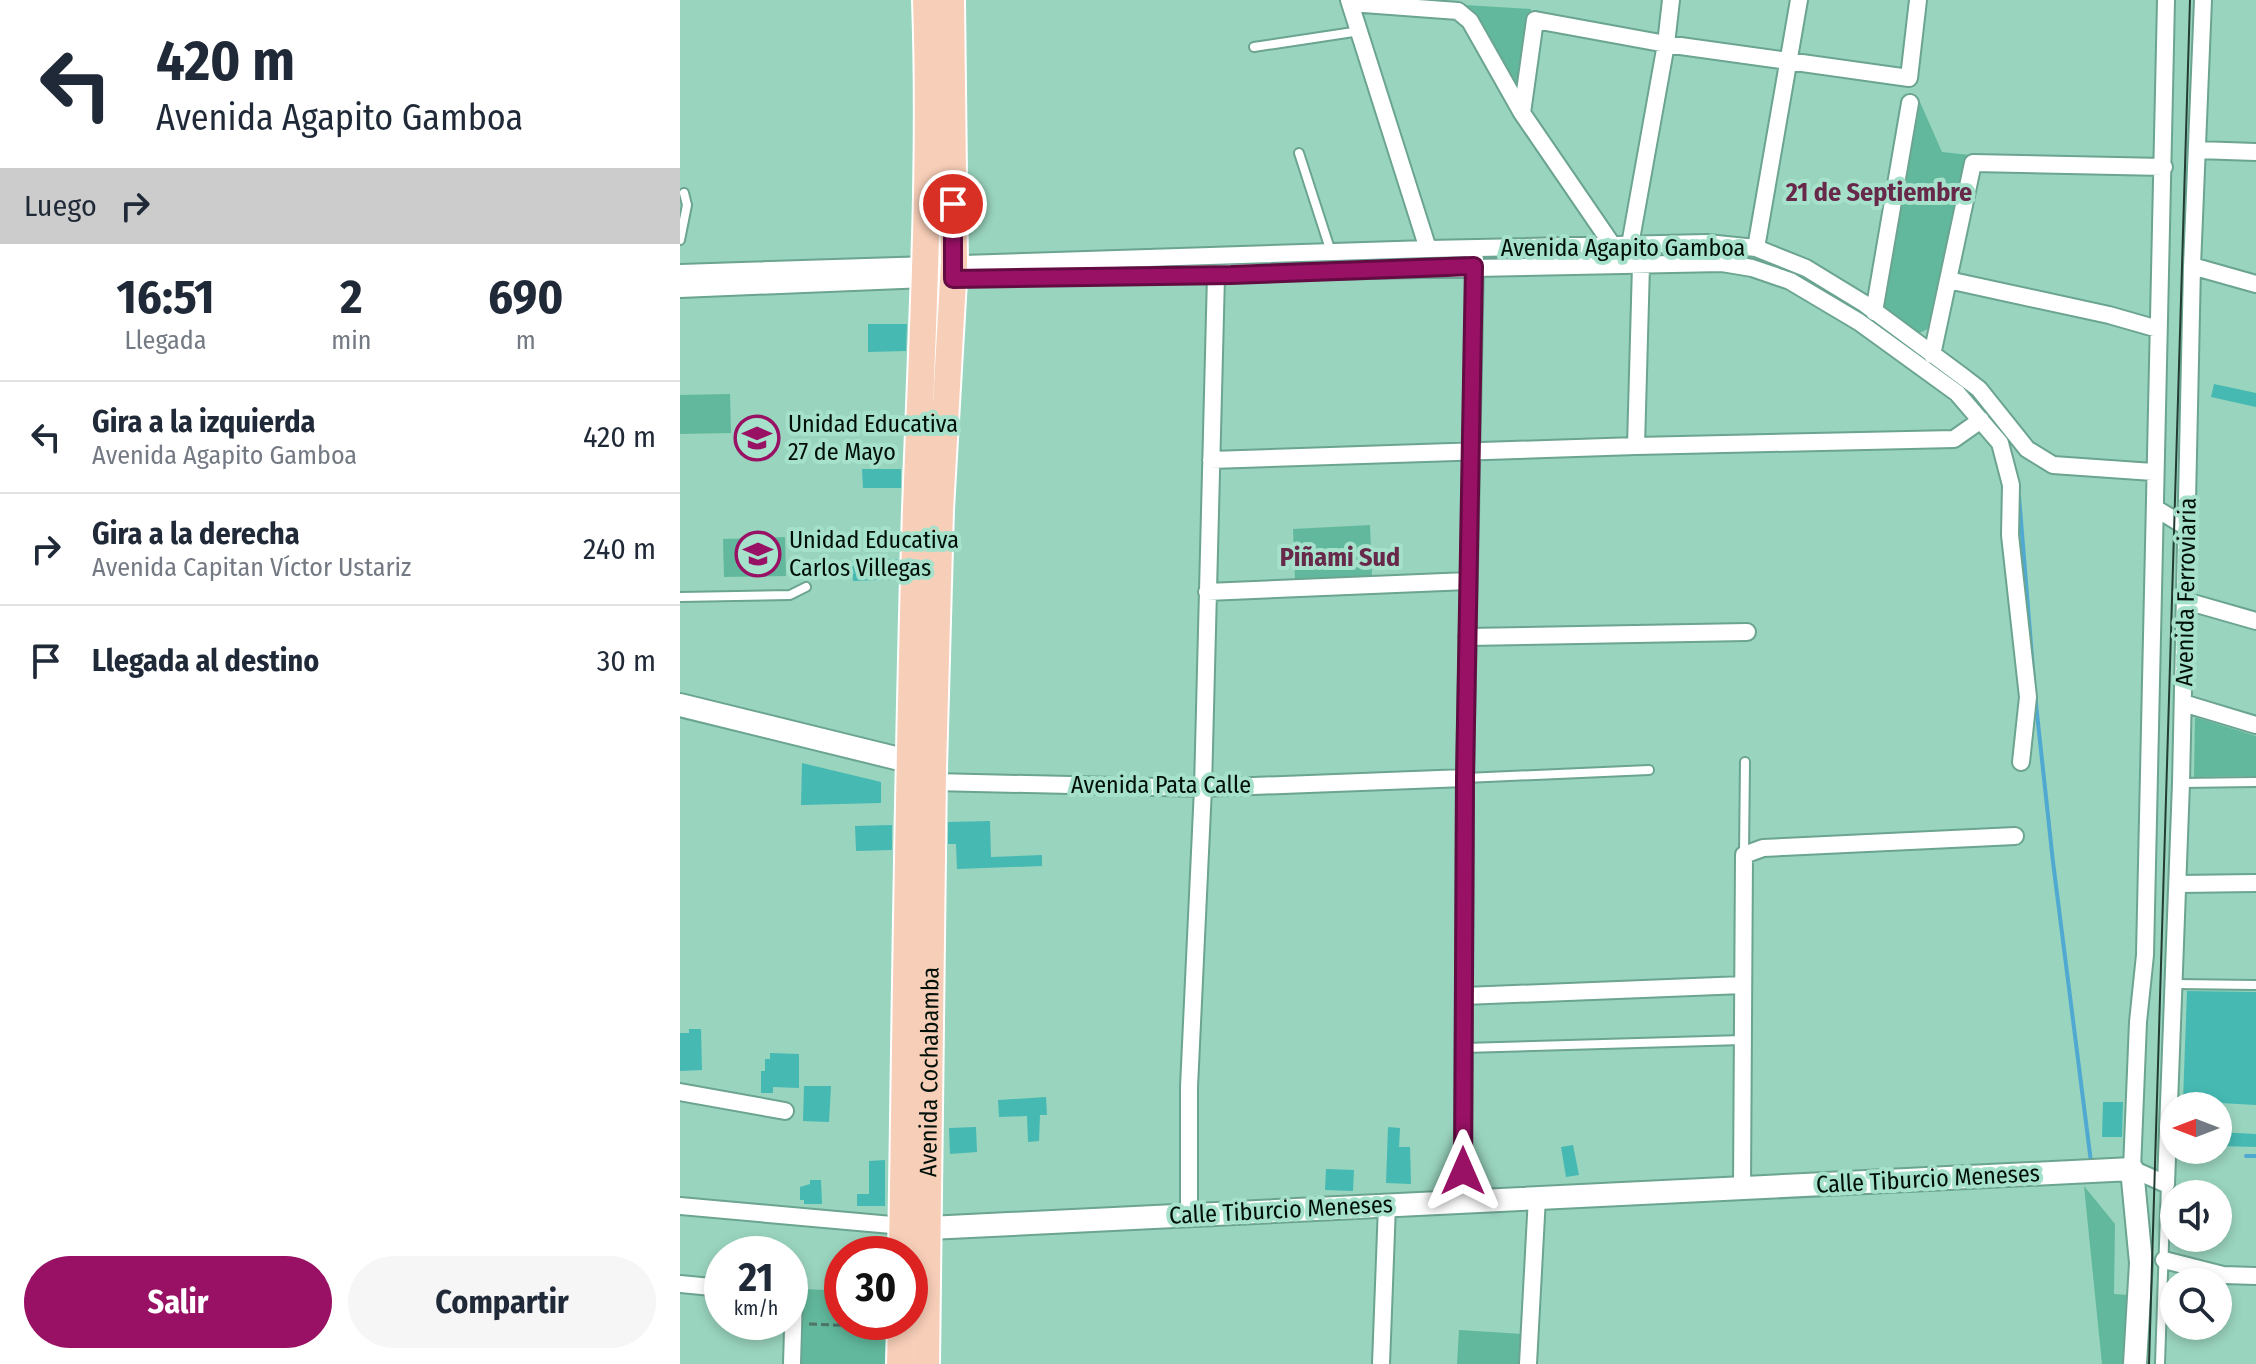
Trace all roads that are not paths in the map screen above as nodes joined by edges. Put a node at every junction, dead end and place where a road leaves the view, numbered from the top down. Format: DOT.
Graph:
graph roads {
  1 [pos="926,0"];
  2 [pos="951,0"];
  3 [pos="1671,0"];
  4 [pos="1799,0"];
  5 [pos="1918,0"];
  6 [pos="2166,0"];
  7 [pos="2203,0"];
  8 [pos="1350,2"];
  9 [pos="1361,31"];
  10 [pos="1666,44"];
  11 [pos="1254,47"];
  12 [pos="1788,61"];
  13 [pos="1910,103"];
  14 [pos="1522,113"];
  15 [pos="2197,150"];
  16 [pos="2256,152"];
  17 [pos="1299,153"];
  18 [pos="2164,167"];
  19 [pos="684,193"];
  20 [pos="680,240"];
  21 [pos="1622,245"];
  22 [pos="1756,248"];
  23 [pos="1428,249"];
  24 [pos="1475,249"];
  25 [pos="1331,252"];
  26 [pos="1641,265"];
  27 [pos="1474,266"];
  28 [pos="2192,266"];
  29 [pos="940,271"];
  30 [pos="680,273"];
  31 [pos="1216,275"];
  32 [pos="1948,280"];
  33 [pos="2256,284"];
  34 [pos="680,289"];
  35 [pos="1874,312"];
  36 [pos="2158,329"];
  37 [pos="1932,355"];
  38 [pos="1981,420"];
  39 [pos="1636,446"];
  40 [pos="1471,452"];
  41 [pos="1211,460"];
  42 [pos="2153,472"];
  43 [pos="2155,508"];
  44 [pos="2188,528"];
  45 [pos="1468,581"];
  46 [pos="806,587"];
  47 [pos="1207,592"];
  48 [pos="680,597"];
  49 [pos="2186,601"];
  50 [pos="2256,621"];
  51 [pos="1747,632"];
  52 [pos="1467,637"];
  53 [pos="2183,703"];
  54 [pos="680,705"];
  55 [pos="680,720"];
  56 [pos="2256,725"];
  57 [pos="1745,762"];
  58 [pos="2021,762"];
  59 [pos="1649,770"];
  60 [pos="921,772"];
  61 [pos="1465,778"];
  62 [pos="2256,782"];
  63 [pos="2181,783"];
  64 [pos="1203,788"];
  65 [pos="2015,836"];
  66 [pos="1744,855"];
  67 [pos="2256,883"];
  68 [pos="2178,884"];
  69 [pos="2175,984"];
  70 [pos="1743,985"];
  71 [pos="2256,985"];
  72 [pos="1464,996"];
  73 [pos="1743,1040"];
  74 [pos="1464,1048"];
  75 [pos="680,1092"];
  76 [pos="785,1111"];
  77 [pos="2132,1169"];
  78 [pos="2166,1180"];
  79 [pos="2160,1181"];
  80 [pos="1742,1187"];
  81 [pos="1537,1197"];
  82 [pos="1463,1201"];
  83 [pos="1387,1205"];
  84 [pos="680,1206"];
  85 [pos="1189,1215"];
  86 [pos="903,1226"];
  87 [pos="929,1228"];
  88 [pos="903,1236"];
  89 [pos="2164,1252"];
  90 [pos="2164,1260"];
  91 [pos="2256,1276"];
  92 [pos="680,1284"];
  93 [pos="704,1286"];
  94 [pos="793,1340"];
  95 [pos="901,1340"];
  96 [pos="792,1364"];
  97 [pos="900,1364"];
  98 [pos="926,1364"];
  99 [pos="1381,1364"];
  100 [pos="1528,1364"];
  101 [pos="2135,1364"];
  102 [pos="2160,1364"];
  1 -- 29 [label="main road"];
  2 -- 29 [label="main road"];
  3 -- 10 [label="street"];
  4 -- 12 [label="street"];
  5 -- 12 [label="street"];
  6 -- 18 [label="street, Avenida Ferroviaria"];
  7 -- 15 [label="street, Avenida Ferroviaria"];
  8 -- 9 [label="street"];
  8 -- 14 [label="street"];
  9 -- 11 [label="lane"];
  9 -- 23 [label="street"];
  10 -- 12 [label="street"];
  10 -- 14 [label="street"];
  10 -- 21 [label="street"];
  12 -- 22 [label="street"];
  13 -- 35 [label="street"];
  14 -- 21 [label="street"];
  15 -- 16 [label="street"];
  15 -- 28 [label="street, Avenida Ferroviaria"];
  17 -- 25 [label="lane"];
  18 -- 32 [label="street"];
  18 -- 36 [label="street, Avenida Ferroviaria"];
  19 -- 20 [label="lane"];
  21 -- 22 [label="street, Avenida Agapito Gamboa"];
  21 -- 24 [label="street, Avenida Agapito Gamboa"];
  22 -- 35 [label="street, Avenida Agapito Gamboa"];
  23 -- 24 [label="street, Avenida Agapito Gamboa"];
  23 -- 25 [label="street, Avenida Agapito Gamboa"];
  24 -- 27 [label="street"];
  25 -- 29 [label="street, Avenida Agapito Gamboa"];
  26 -- 27 [label="street, Avenida Agapito Gamboa"];
  26 -- 38 [label="street, Avenida Agapito Gamboa"];
  26 -- 39 [label="street"];
  27 -- 31 [label="street, Avenida Agapito Gamboa"];
  27 -- 40 [label="street"];
  28 -- 33 [label="street"];
  28 -- 44 [label="street, Avenida Ferroviaria"];
  29 -- 30 [label="street, Avenida Agapito Gamboa"];
  29 -- 31 [label="street, Avenida Agapito Gamboa"];
  29 -- 34 [label="street, Avenida Agapito Gamboa"];
  29 -- 60 [label="main road"];
  31 -- 41 [label="street"];
  32 -- 36 [label="street"];
  32 -- 37 [label="street"];
  35 -- 37 [label="street, Avenida Agapito Gamboa"];
  36 -- 42 [label="street, Avenida Ferroviaria"];
  37 -- 42 [label="street, Avenida Agapito Gamboa"];
  38 -- 39 [label="street"];
  38 -- 58 [label="street, Avenida Agapito Gamboa"];
  39 -- 40 [label="street"];
  40 -- 41 [label="street"];
  40 -- 45 [label="street"];
  41 -- 47 [label="street"];
  42 -- 43 [label="street, Avenida Ferroviaria"];
  43 -- 44 [label="street"];
  43 -- 77 [label="street, Avenida Ferroviaria"];
  44 -- 49 [label="street, Avenida Ferroviaria"];
  45 -- 47 [label="street"];
  45 -- 52 [label="street"];
  46 -- 48 [label="lane"];
  47 -- 64 [label="street"];
  49 -- 50 [label="street"];
  49 -- 53 [label="street, Avenida Ferroviaria"];
  51 -- 52 [label="street"];
  52 -- 61 [label="street"];
  53 -- 56 [label="street"];
  53 -- 63 [label="street, Avenida Ferroviaria"];
  54 -- 60 [label="street, Avenida Pata Calle"];
  55 -- 60 [label="street, Avenida Pata Calle"];
  57 -- 66 [label="lane"];
  59 -- 61 [label="lane, Avenida Pata Calle"];
  60 -- 64 [label="street, Avenida Pata Calle"];
  60 -- 86 [label="main road, Avenida Cochabamba"];
  60 -- 87 [label="main road, Avenida Cochabamba"];
  61 -- 64 [label="street, Avenida Pata Calle"];
  61 -- 72 [label="street"];
  62 -- 63 [label="lane"];
  63 -- 68 [label="street, Avenida Ferroviaria"];
  64 -- 85 [label="street"];
  65 -- 66 [label="street"];
  66 -- 70 [label="street"];
  67 -- 68 [label="street"];
  68 -- 69 [label="street, Avenida Ferroviaria"];
  69 -- 71 [label="lane"];
  69 -- 78 [label="street, Avenida Ferroviaria"];
  70 -- 72 [label="street"];
  70 -- 73 [label="street"];
  72 -- 74 [label="street"];
  73 -- 74 [label="lane"];
  73 -- 80 [label="street"];
  74 -- 82 [label="street"];
  75 -- 76 [label="street"];
  77 -- 79 [label="street, Calle Tiburcio Meneses"];
  77 -- 80 [label="street, Calle Tiburcio Meneses"];
  77 -- 101 [label="street"];
  80 -- 81 [label="street, Calle Tiburcio Meneses"];
  81 -- 82 [label="street, Calle Tiburcio Meneses"];
  81 -- 100 [label="street"];
  82 -- 83 [label="street, Calle Tiburcio Meneses"];
  83 -- 85 [label="street, Calle Tiburcio Meneses"];
  83 -- 99 [label="street"];
  84 -- 86 [label="street, Calle Tiburcio Meneses"];
  85 -- 87 [label="street, Calle Tiburcio Meneses"];
  86 -- 87 [label="street, Calle Tiburcio Meneses"];
  86 -- 88 [label="main road, Avenida Cochabamba"];
  87 -- 98 [label="main road, Avenida Cochabamba"];
  89 -- 90 [label="lane"];
  90 -- 91 [label="street"];
  90 -- 102 [label="lane"];
  92 -- 93 [label="street"];
  94 -- 96 [label="street"];
  95 -- 97 [label="main road"];
}
